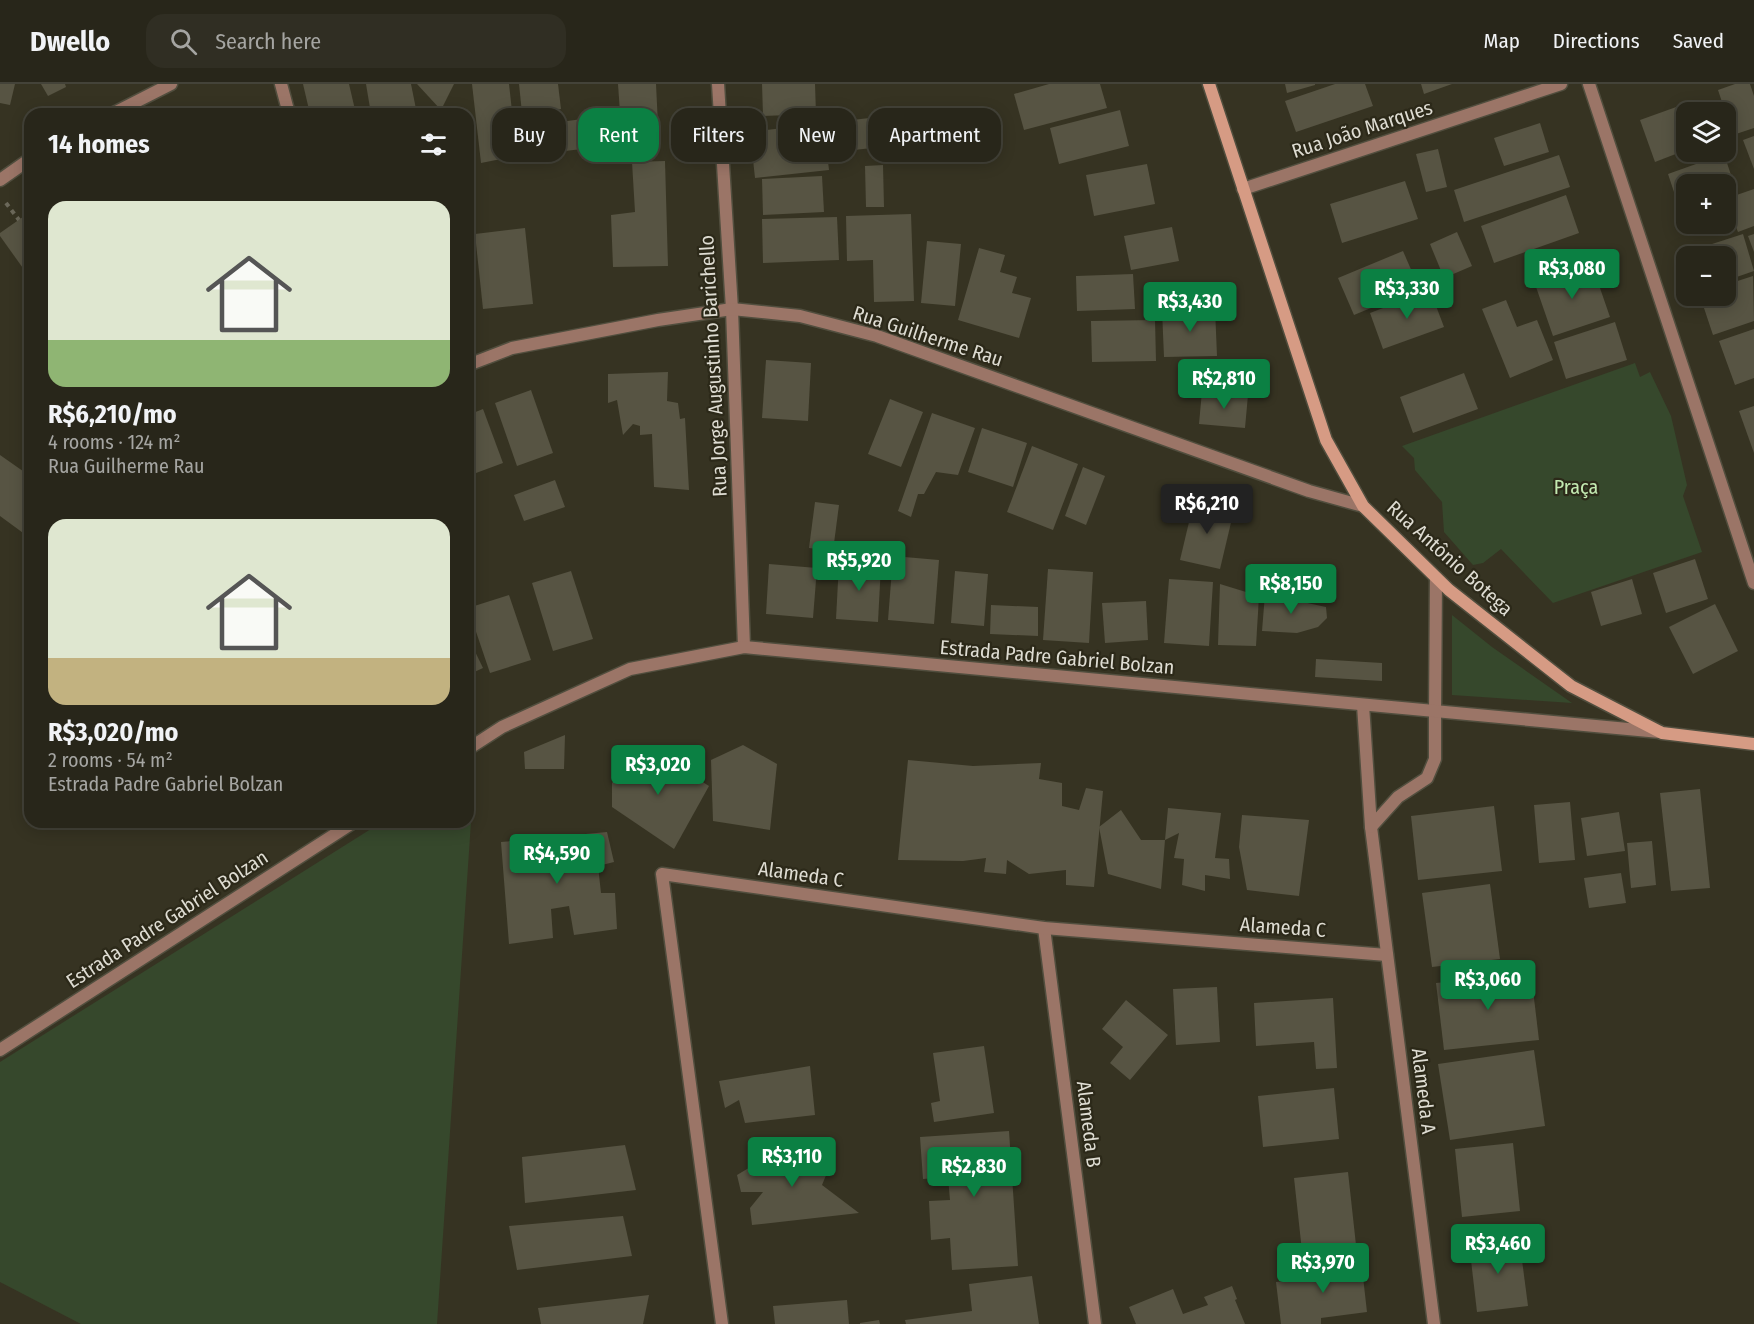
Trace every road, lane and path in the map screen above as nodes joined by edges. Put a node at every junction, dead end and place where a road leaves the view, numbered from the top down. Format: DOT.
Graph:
graph roads {
  1 [pos="171,84"];
  2 [pos="281,84"];
  3 [pos="718,84"];
  4 [pos="1209,84"];
  5 [pos="1561,84"];
  6 [pos="1589,84"];
  7 [pos="124,108"];
  8 [pos="287,108"];
  9 [pos="24,163"];
  10 [pos="0,180"];
  11 [pos="1243,189"];
  12 [pos="6,203"];
  13 [pos="19,220"];
  14 [pos="732,309"];
  15 [pos="474,363"];
  16 [pos="1362,506"];
  17 [pos="1436,578"];
  18 [pos="1754,584"];
  19 [pos="744,647"];
  20 [pos="1363,705"];
  21 [pos="1436,712"];
  22 [pos="1662,733"];
  23 [pos="1754,744"];
  24 [pos="474,745"];
  25 [pos="1371,827"];
  26 [pos="345,828"];
  27 [pos="1044,928"];
  28 [pos="1387,955"];
  29 [pos="0,1050"];
  30 [pos="723,1324"];
  31 [pos="1095,1324"];
  32 [pos="1434,1324"];
  1 -- 7 [label="street"];
  2 -- 8 [label="street"];
  3 -- 14 [label="street, Rua Jorge Augustinho Barichello"];
  4 -- 11 [label="street, Rua Antônio Botega"];
  5 -- 11 [label="street, Rua João Marques"];
  6 -- 18 [label="street"];
  9 -- 10 [label="street"];
  11 -- 16 [label="street, Rua Antônio Botega"];
  12 -- 13 [label="path"];
  14 -- 15 [label="street, Rua Guilherme Rau"];
  14 -- 16 [label="street, Rua Guilherme Rau"];
  14 -- 19 [label="street, Rua Jorge Augustinho Barichello"];
  16 -- 17 [label="street, Rua Antônio Botega"];
  17 -- 21 [label="street"];
  17 -- 22 [label="street, Rua Antônio Botega"];
  19 -- 20 [label="street, Estrada Padre Gabriel Bolzan"];
  19 -- 24 [label="street, Estrada Padre Gabriel Bolzan"];
  20 -- 21 [label="street, Estrada Padre Gabriel Bolzan"];
  20 -- 25 [label="street, Alameda A"];
  21 -- 22 [label="street, Estrada Padre Gabriel Bolzan"];
  21 -- 25 [label="street"];
  22 -- 23 [label="street, Rua Antônio Botega"];
  25 -- 28 [label="street, Alameda A"];
  26 -- 29 [label="street, Estrada Padre Gabriel Bolzan"];
  27 -- 28 [label="street, Alameda C"];
  27 -- 30 [label="street, Alameda C"];
  27 -- 31 [label="street, Alameda B"];
  28 -- 32 [label="street, Alameda A"];
}
